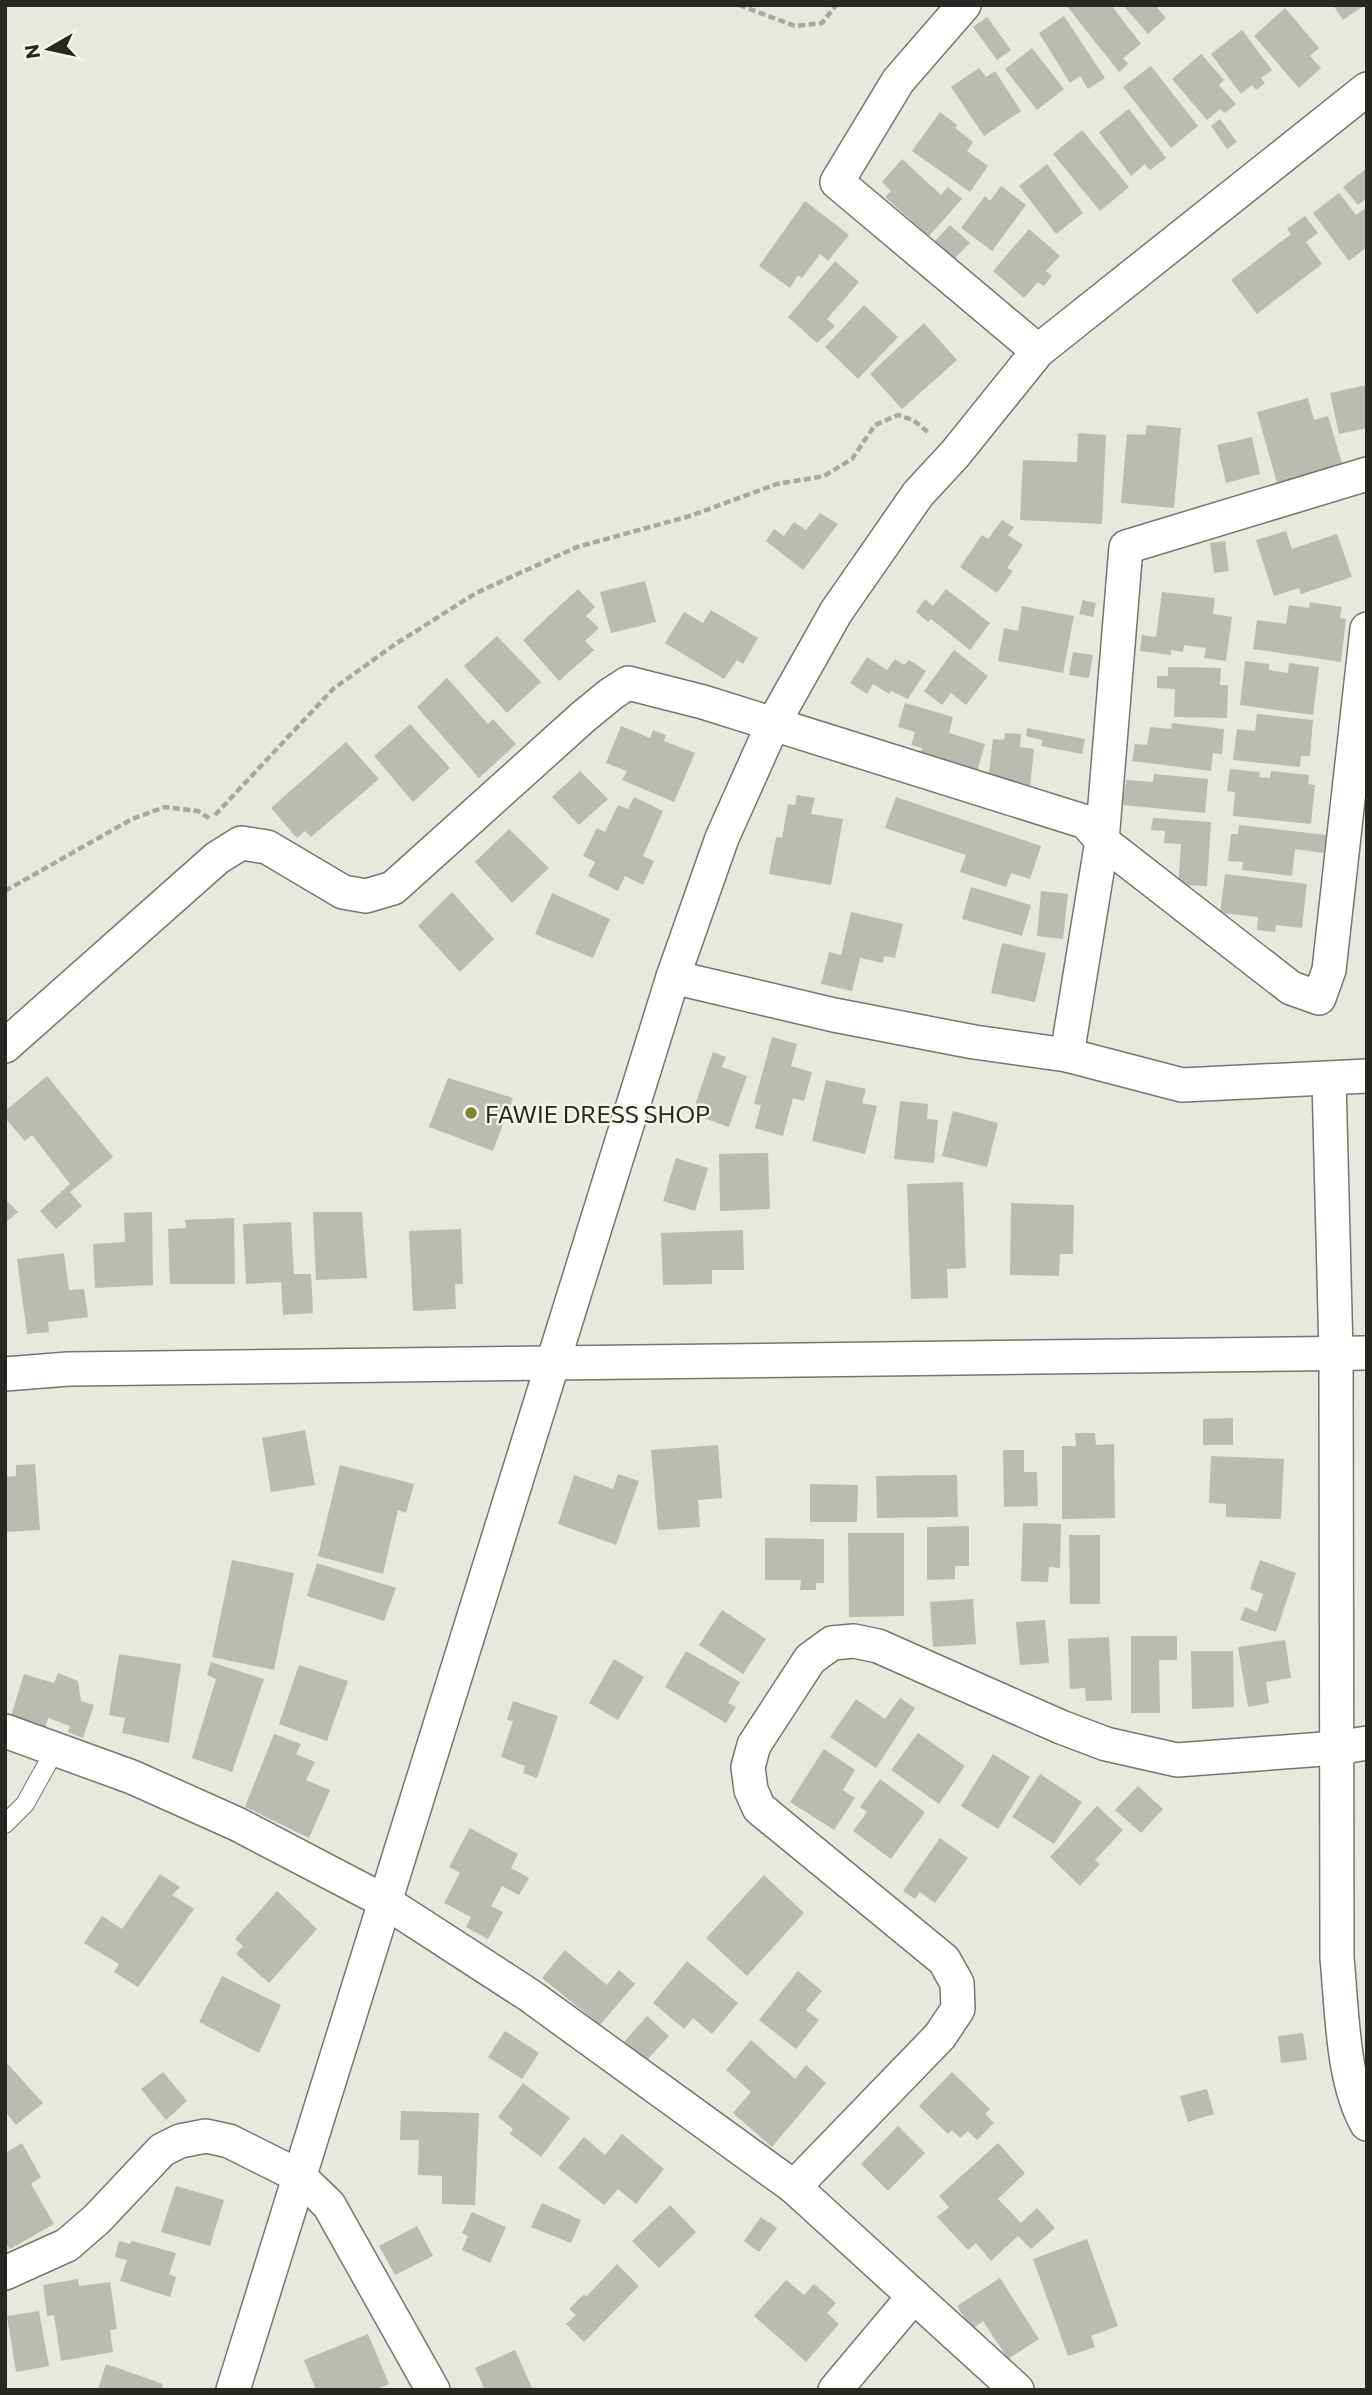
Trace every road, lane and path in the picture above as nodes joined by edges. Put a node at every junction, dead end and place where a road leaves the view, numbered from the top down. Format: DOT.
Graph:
graph roads {
  1 [pos="739,5"];
  2 [pos="836,5"];
  3 [pos="964,5"];
  4 [pos="1367,89"];
  5 [pos="1038,351"];
  6 [pos="955,454"];
  7 [pos="1367,474"];
  8 [pos="1367,629"];
  9 [pos="773,724"];
  10 [pos="211,820"];
  11 [pos="206,827"];
  12 [pos="1102,841"];
  13 [pos="241,843"];
  14 [pos="5,891"];
  15 [pos="673,977"];
  16 [pos="5,1046"];
  17 [pos="1068,1055"];
  18 [pos="1367,1076"];
  19 [pos="1329,1079"];
  20 [pos="1351,1353"];
  21 [pos="551,1364"];
  22 [pos="5,1374"];
  23 [pos="5,1731"];
  24 [pos="1352,1745"];
  25 [pos="55,1751"];
  26 [pos="5,1824"];
  27 [pos="384,1901"];
  28 [pos="1364,2114"];
  29 [pos="299,2176"];
  30 [pos="794,2188"];
  31 [pos="5,2273"];
  32 [pos="914,2296"];
  33 [pos="233,2390"];
  34 [pos="433,2390"];
  35 [pos="835,2390"];
  36 [pos="1017,2390"];
  1 -- 2 [label="path"];
  3 -- 5 [label="street"];
  4 -- 5 [label="street"];
  5 -- 6 [label="street"];
  6 -- 9 [label="street"];
  6 -- 10 [label="path"];
  7 -- 12 [label="street"];
  8 -- 12 [label="street"];
  9 -- 12 [label="street"];
  9 -- 13 [label="street"];
  9 -- 15 [label="street"];
  10 -- 11 [label="path"];
  10 -- 13 [label="path"];
  10 -- 14 [label="path"];
  12 -- 17 [label="street"];
  13 -- 16 [label="street"];
  15 -- 17 [label="street"];
  15 -- 21 [label="street"];
  17 -- 19 [label="street"];
  18 -- 19 [label="street"];
  19 -- 20 [label="street"];
  20 -- 21 [label="street"];
  20 -- 24 [label="street"];
  21 -- 22 [label="street"];
  21 -- 27 [label="street"];
  23 -- 25 [label="street"];
  24 -- 28 [label="street"];
  24 -- 30 [label="street"];
  25 -- 26 [label="lane"];
  25 -- 27 [label="street"];
  27 -- 29 [label="street"];
  27 -- 30 [label="street"];
  29 -- 31 [label="street"];
  29 -- 33 [label="street"];
  29 -- 34 [label="street"];
  30 -- 32 [label="street"];
  32 -- 35 [label="street"];
  32 -- 36 [label="street"];
}
